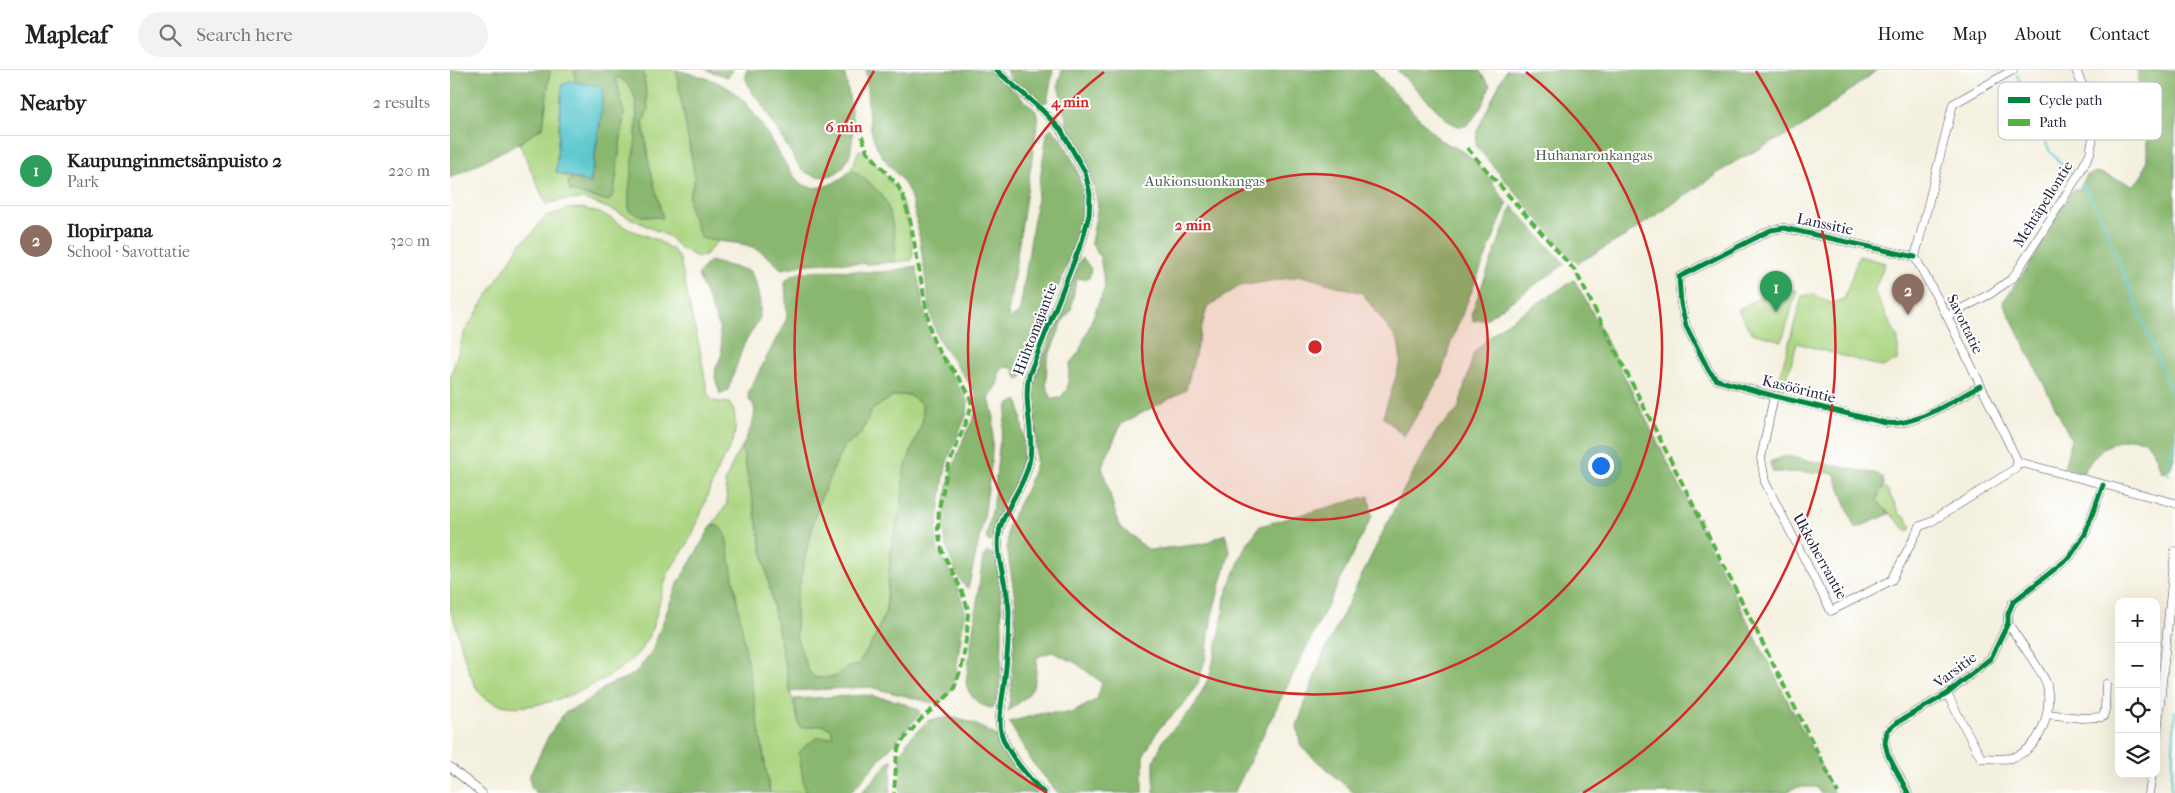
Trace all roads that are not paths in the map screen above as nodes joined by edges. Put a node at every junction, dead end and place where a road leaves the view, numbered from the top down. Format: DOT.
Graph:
graph roads {
  1 [pos="996,70"];
  2 [pos="2013,70"];
  3 [pos="2076,70"];
  4 [pos="2081,82"];
  5 [pos="2093,140"];
  6 [pos="1915,257"];
  7 [pos="1679,277"];
  8 [pos="1947,316"];
  9 [pos="1980,386"];
  10 [pos="1774,396"];
  11 [pos="2018,462"];
  12 [pos="2103,485"];
  13 [pos="2175,503"];
  14 [pos="2175,551"];
  15 [pos="2008,623"];
  16 [pos="2106,684"];
  17 [pos="1948,694"];
  18 [pos="2047,714"];
  19 [pos="2157,733"];
  20 [pos="450,767"];
  21 [pos="2151,778"];
  22 [pos="482,793"];
  23 [pos="1044,793"];
  24 [pos="1908,793"];
  25 [pos="2149,793"];
  1 -- 23 [label="street, Hiihtomajantie"];
  2 -- 6 [label="street"];
  3 -- 4 [label="street, Mehtäpellontie"];
  5 -- 8 [label="street, Mehtäpellontie"];
  6 -- 7 [label="street, Lanssitie"];
  6 -- 8 [label="street, Savottatie"];
  7 -- 10 [label="street, Kasöörintie"];
  8 -- 9 [label="street, Savottatie"];
  9 -- 10 [label="street, Kasöörintie"];
  9 -- 11 [label="street, Savottatie"];
  10 -- 11 [label="street, Ukkoherrantie"];
  11 -- 12 [label="street"];
  12 -- 13 [label="street"];
  12 -- 15 [label="street, Varsitie"];
  14 -- 19 [label="street"];
  15 -- 17 [label="street, Varsitie"];
  15 -- 18 [label="street"];
  16 -- 18 [label="street"];
  17 -- 18 [label="street"];
  17 -- 24 [label="street, Varsitie"];
  20 -- 22 [label="street"];
  21 -- 25 [label="street"];
}
